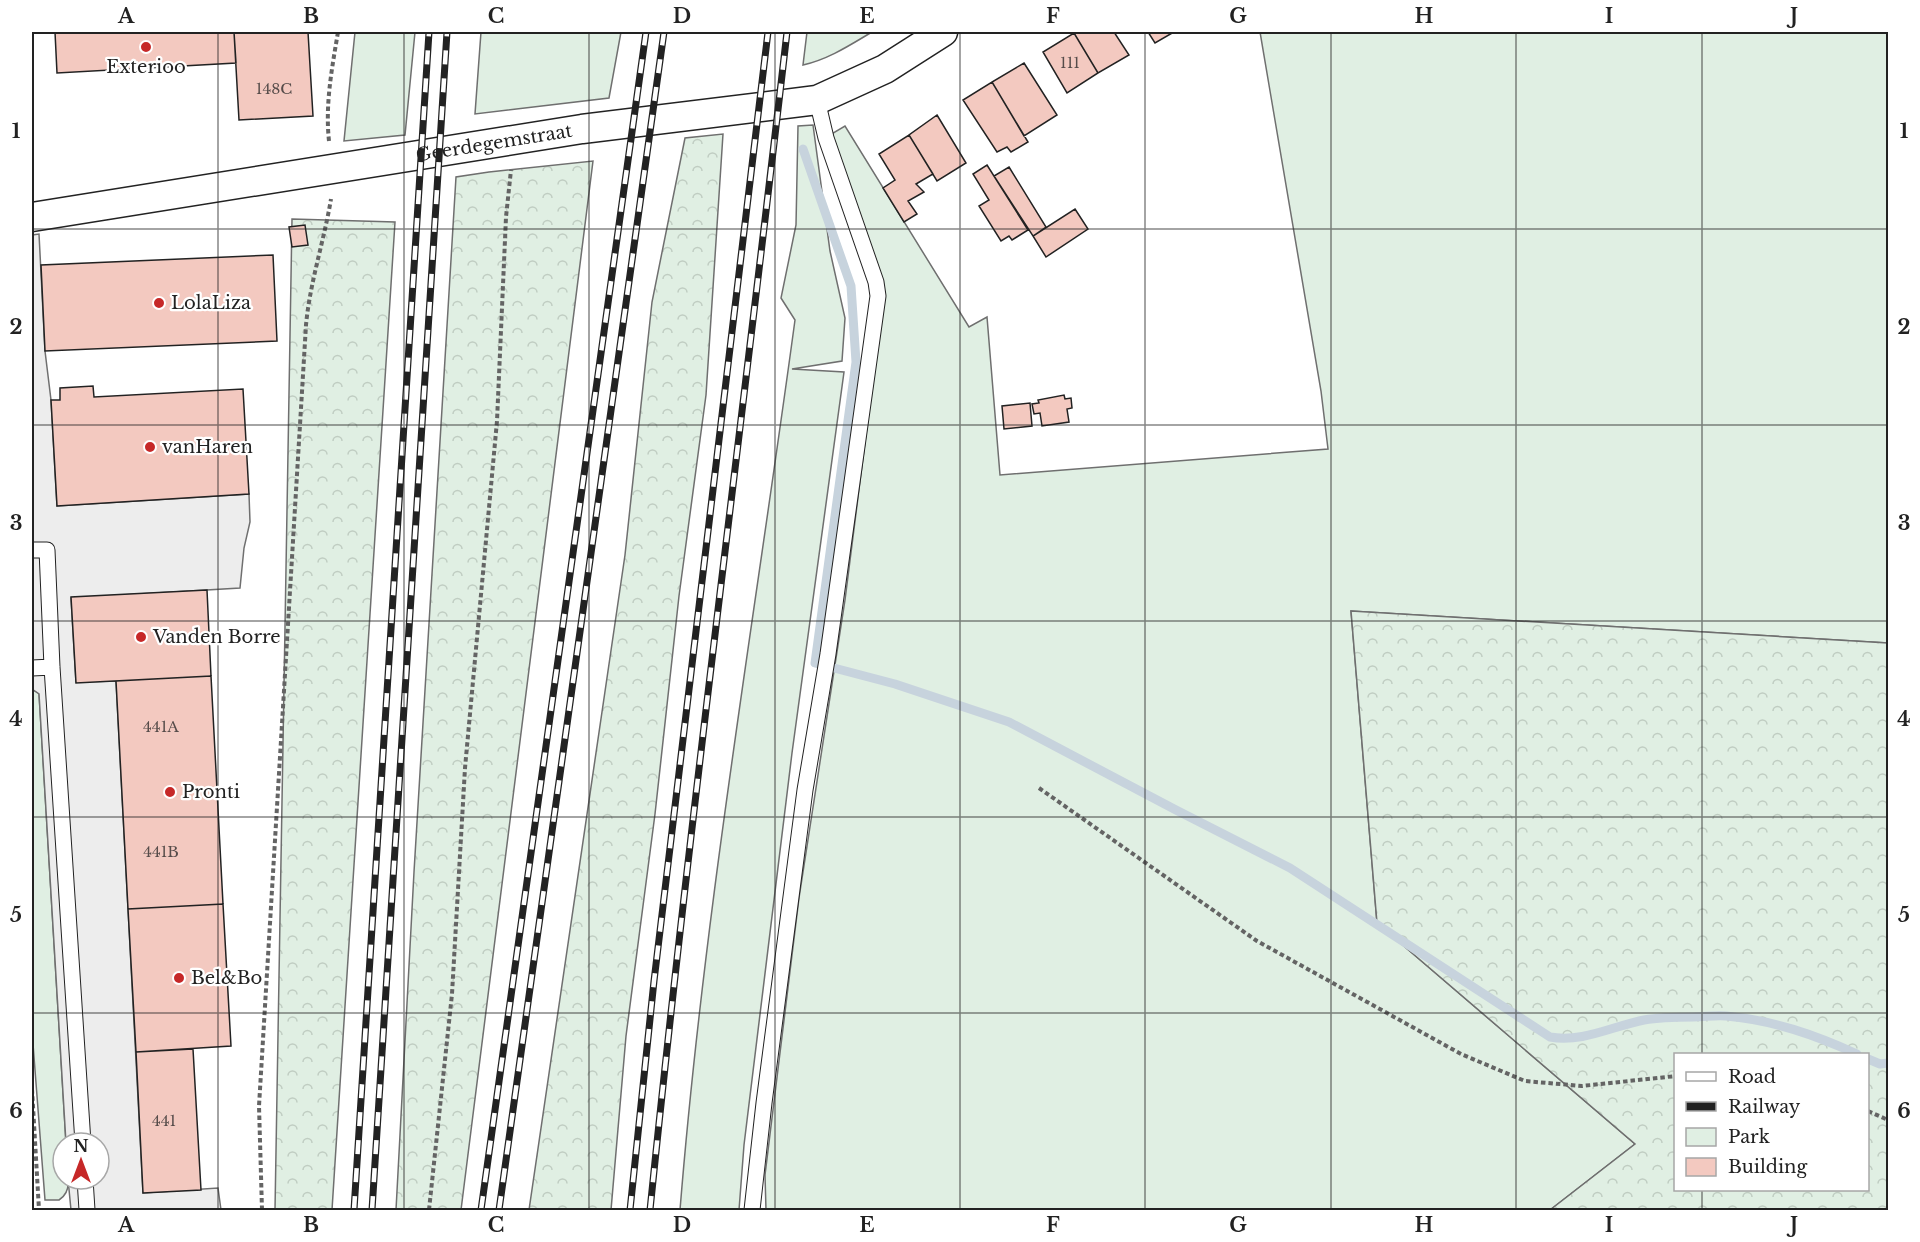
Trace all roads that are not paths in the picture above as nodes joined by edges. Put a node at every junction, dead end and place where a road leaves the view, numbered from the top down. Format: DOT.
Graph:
graph roads {
  1 [pos="943,32"];
  2 [pos="817,100"];
  3 [pos="32,217"];
  4 [pos="32,550"];
  5 [pos="52,667"];
  6 [pos="32,668"];
  7 [pos="82,1131"];
  8 [pos="86,1191"];
  9 [pos="87,1210"];
  10 [pos="752,1210"];
  1 -- 2 [label="street, Geerdegemstraat"];
  2 -- 3 [label="street, Geerdegemstraat"];
  2 -- 10 [label="lane"];
  4 -- 5 [label="lane"];
  5 -- 6 [label="lane"];
  5 -- 7 [label="lane"];
  8 -- 9 [label="lane"];
}
